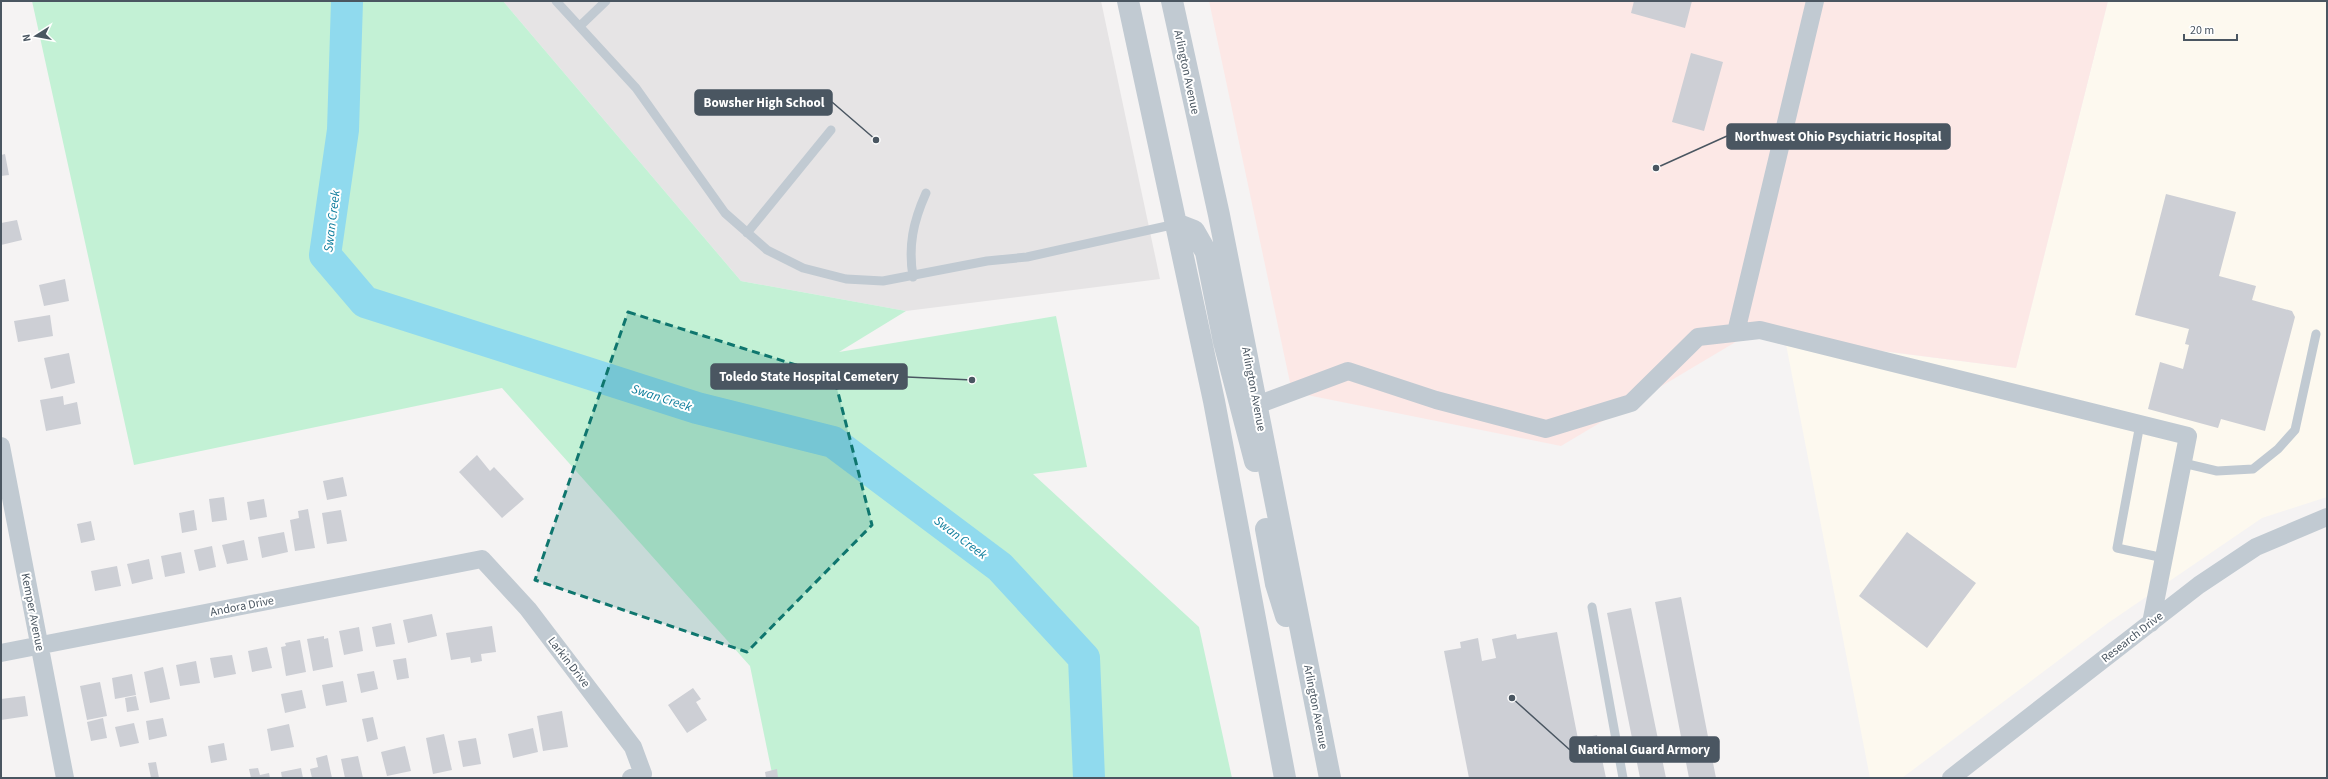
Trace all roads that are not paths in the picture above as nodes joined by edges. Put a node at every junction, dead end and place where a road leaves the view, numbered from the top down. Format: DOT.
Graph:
graph roads {
  1 [pos="556,1"];
  2 [pos="606,1"];
  3 [pos="1128,1"];
  4 [pos="1172,1"];
  5 [pos="1815,1"];
  6 [pos="580,26"];
  7 [pos="831,130"];
  8 [pos="926,193"];
  9 [pos="1176,224"];
  10 [pos="747,233"];
  11 [pos="913,277"];
  12 [pos="1736,332"];
  13 [pos="2316,334"];
  14 [pos="1257,405"];
  15 [pos="2140,424"];
  16 [pos="1,446"];
  17 [pos="2183,463"];
  18 [pos="2327,517"];
  19 [pos="2164,558"];
  20 [pos="482,559"];
  21 [pos="1592,607"];
  22 [pos="2151,623"];
  23 [pos="40,646"];
  24 [pos="1,653"];
  25 [pos="1317,710"];
  26 [pos="637,776"];
  27 [pos="65,778"];
  28 [pos="1285,778"];
  29 [pos="1330,778"];
  30 [pos="1622,778"];
  31 [pos="1950,778"];
  1 -- 6 [label="lane"];
  2 -- 6 [label="lane"];
  3 -- 9 [label="street"];
  4 -- 14 [label="street, Arlington Avenue"];
  5 -- 12 [label="street"];
  6 -- 10 [label="lane"];
  7 -- 10 [label="lane"];
  8 -- 11 [label="lane"];
  9 -- 11 [label="lane"];
  9 -- 25 [label="street"];
  9 -- 28 [label="street"];
  10 -- 11 [label="lane"];
  12 -- 14 [label="street"];
  12 -- 15 [label="street"];
  13 -- 17 [label="lane"];
  14 -- 25 [label="street, Arlington Avenue"];
  15 -- 17 [label="street"];
  15 -- 19 [label="lane"];
  16 -- 23 [label="street, Kemper Avenue"];
  17 -- 19 [label="street"];
  18 -- 22 [label="street, Research Drive"];
  19 -- 22 [label="street"];
  20 -- 23 [label="street, Andora Drive"];
  20 -- 26 [label="street, Larkin Drive"];
  21 -- 30 [label="lane"];
  22 -- 31 [label="street, Research Drive"];
  23 -- 24 [label="street, Andora Drive"];
  23 -- 27 [label="street, Kemper Avenue"];
  25 -- 29 [label="street, Arlington Avenue"];
}
